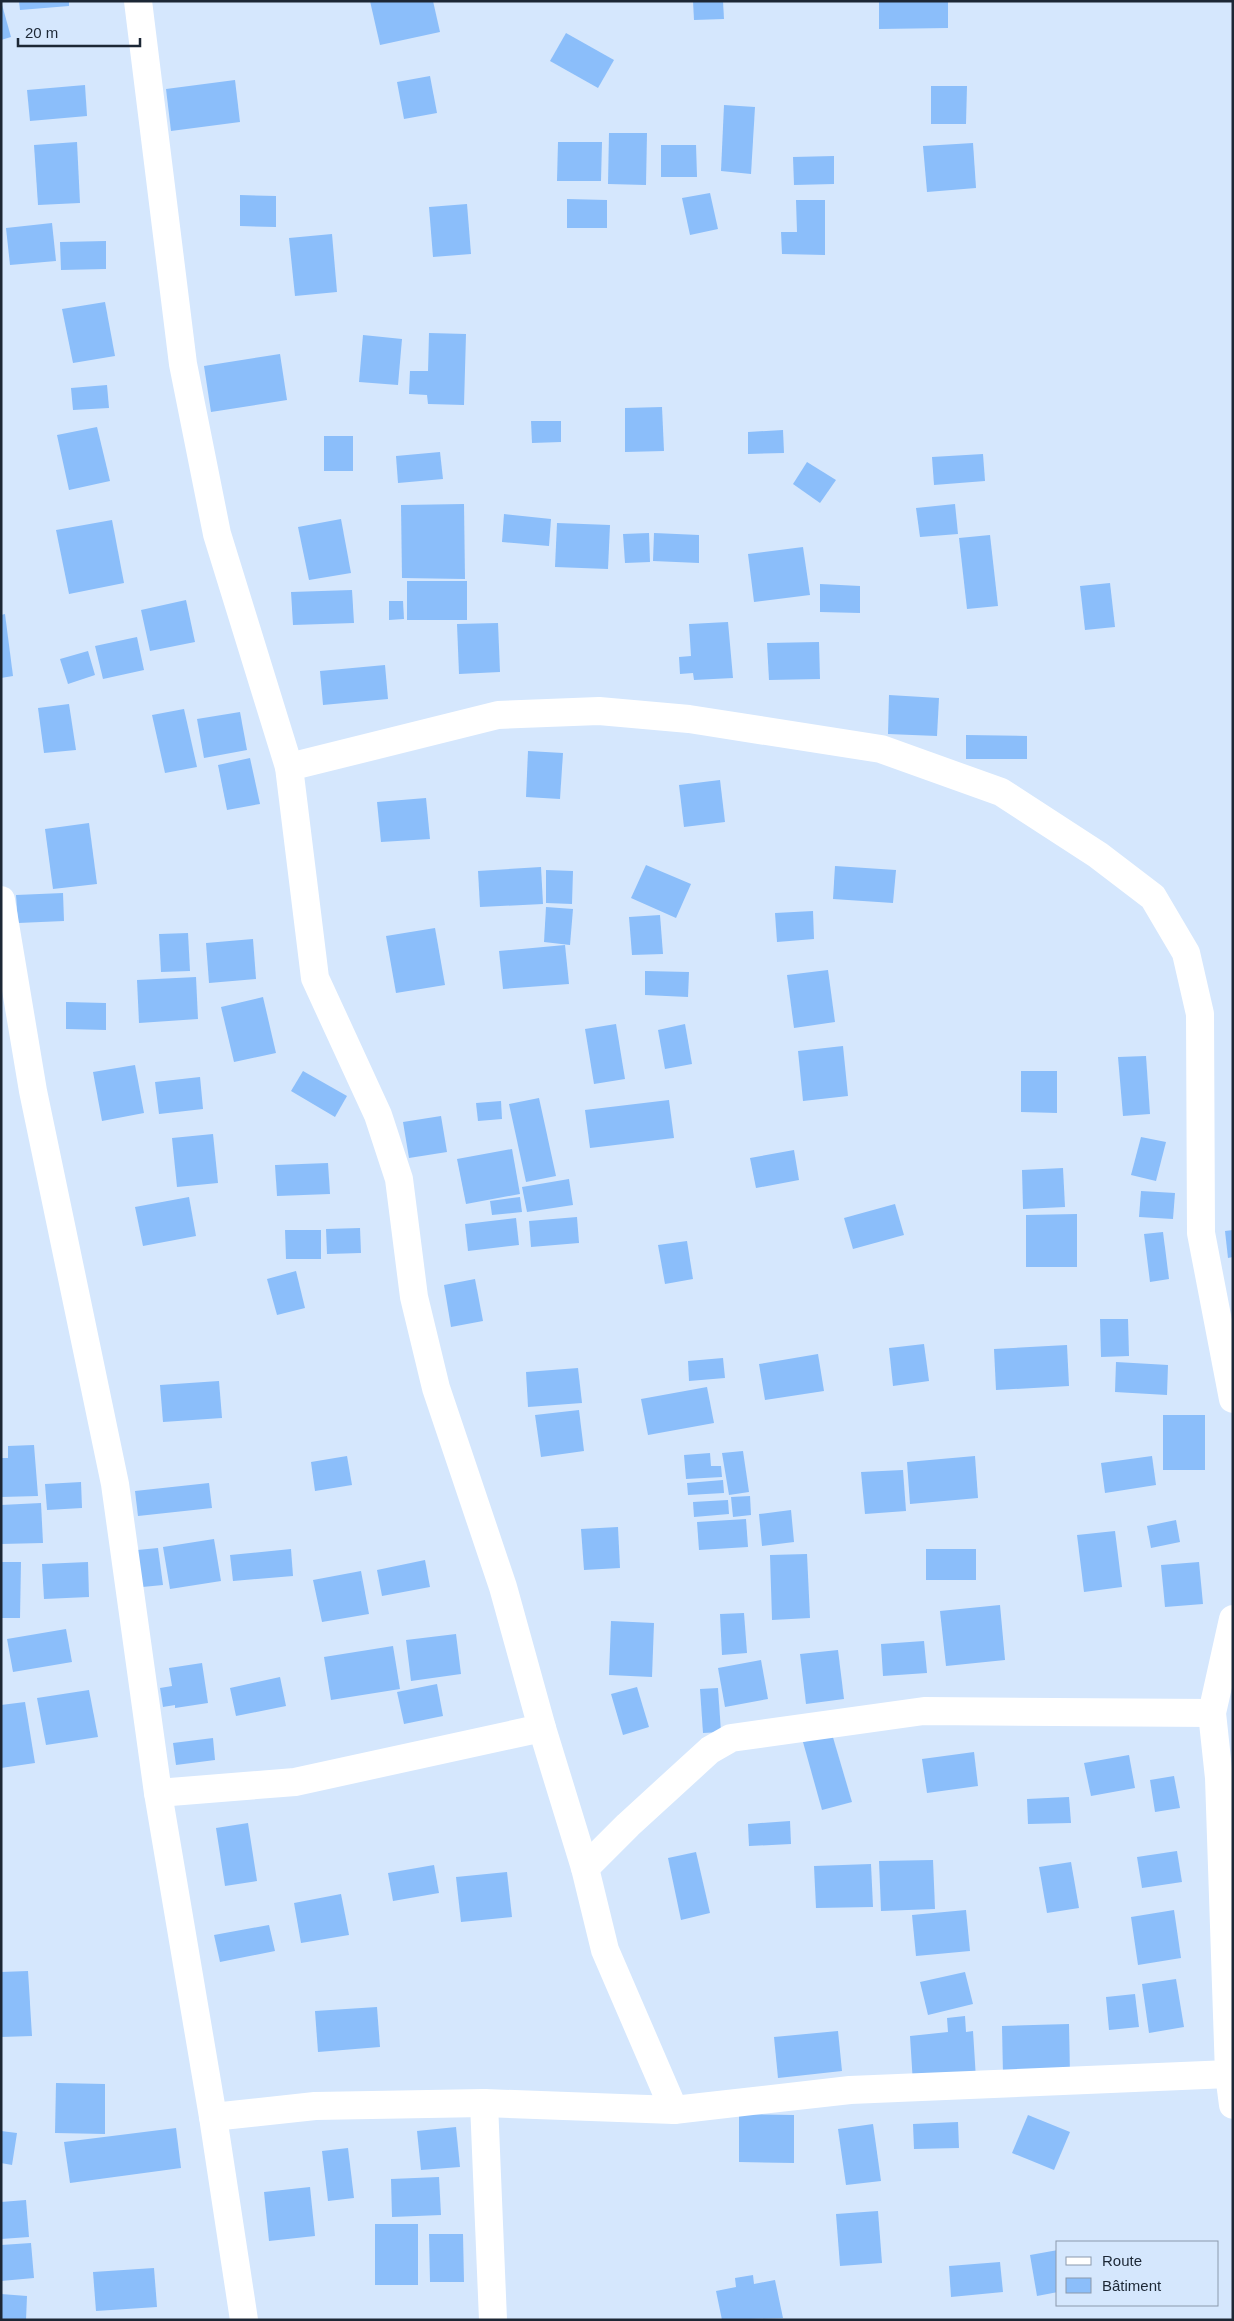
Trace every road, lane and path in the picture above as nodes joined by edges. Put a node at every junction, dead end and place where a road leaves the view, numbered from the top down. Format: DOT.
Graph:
graph roads {
  1 [pos="138,1"];
  2 [pos="288,767"];
  3 [pos="1,900"];
  4 [pos="1233,1399"];
  5 [pos="1233,1619"];
  6 [pos="1212,1713"];
  7 [pos="542,1728"];
  8 [pos="158,1793"];
  9 [pos="585,1868"];
  10 [pos="1229,2074"];
  11 [pos="484,2103"];
  12 [pos="1233,2105"];
  13 [pos="674,2110"];
  14 [pos="213,2117"];
  15 [pos="244,2320"];
  16 [pos="493,2320"];
  1 -- 2 [label="street"];
  2 -- 4 [label="street"];
  2 -- 7 [label="street"];
  3 -- 8 [label="street"];
  5 -- 6 [label="street"];
  6 -- 9 [label="street"];
  6 -- 10 [label="street"];
  7 -- 8 [label="street"];
  7 -- 9 [label="street"];
  8 -- 14 [label="street"];
  9 -- 13 [label="street"];
  10 -- 12 [label="street"];
  10 -- 13 [label="street"];
  11 -- 13 [label="street"];
  11 -- 14 [label="street"];
  11 -- 16 [label="street"];
  14 -- 15 [label="street"];
}
